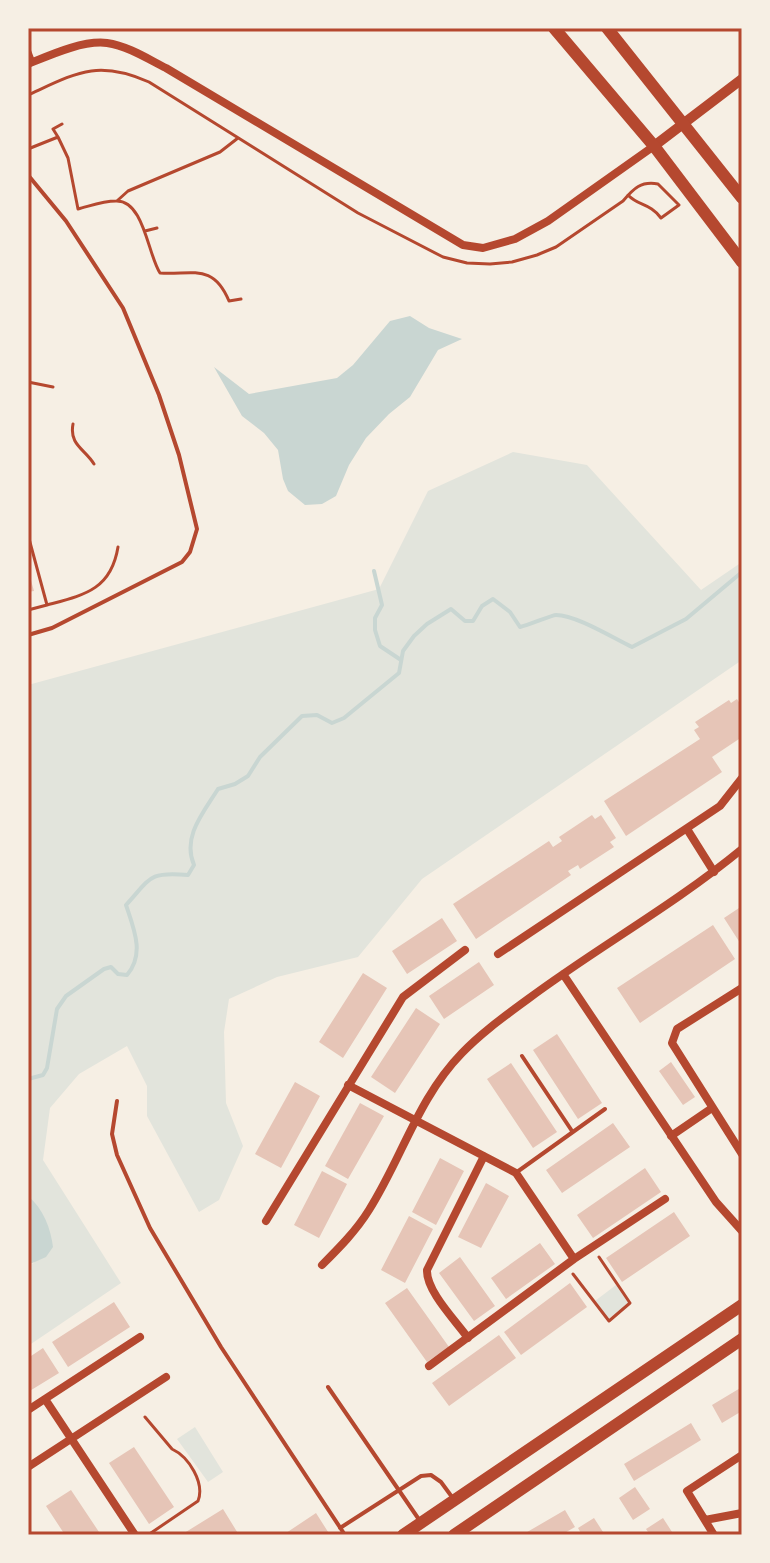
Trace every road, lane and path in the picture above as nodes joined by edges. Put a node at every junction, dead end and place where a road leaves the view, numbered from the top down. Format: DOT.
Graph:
graph roads {
  1 [pos="554,28"];
  2 [pos="607,28"];
  3 [pos="28,48"];
  4 [pos="31,63"];
  5 [pos="742,79"];
  6 [pos="684,123"];
  7 [pos="62,124"];
  8 [pos="58,137"];
  9 [pos="238,138"];
  10 [pos="654,146"];
  11 [pos="28,149"];
  12 [pos="75,156"];
  13 [pos="68,158"];
  14 [pos="28,175"];
  15 [pos="628,195"];
  16 [pos="742,198"];
  17 [pos="118,200"];
  18 [pos="157,228"];
  19 [pos="144,231"];
  20 [pos="742,262"];
  21 [pos="241,299"];
  22 [pos="28,382"];
  23 [pos="53,387"];
  24 [pos="73,424"];
  25 [pos="94,464"];
  26 [pos="28,535"];
  27 [pos="118,547"];
  28 [pos="47,605"];
  29 [pos="28,610"];
  30 [pos="28,635"];
  31 [pos="742,778"];
  32 [pos="687,829"];
  33 [pos="742,849"];
  34 [pos="714,872"];
  35 [pos="465,950"];
  36 [pos="498,954"];
  37 [pos="563,974"];
  38 [pos="742,988"];
  39 [pos="522,1056"];
  40 [pos="348,1085"];
  41 [pos="117,1101"];
  42 [pos="712,1108"];
  43 [pos="605,1109"];
  44 [pos="415,1120"];
  45 [pos="572,1131"];
  46 [pos="671,1136"];
  47 [pos="742,1154"];
  48 [pos="484,1156"];
  49 [pos="516,1173"];
  50 [pos="665,1199"];
  51 [pos="266,1221"];
  52 [pos="742,1231"];
  53 [pos="592,1247"];
  54 [pos="570,1262"];
  55 [pos="322,1265"];
  56 [pos="742,1305"];
  57 [pos="140,1337"];
  58 [pos="468,1338"];
  59 [pos="742,1339"];
  60 [pos="429,1366"];
  61 [pos="166,1377"];
  62 [pos="328,1387"];
  63 [pos="45,1399"];
  64 [pos="28,1410"];
  65 [pos="145,1417"];
  66 [pos="71,1438"];
  67 [pos="742,1455"];
  68 [pos="28,1467"];
  69 [pos="400,1490"];
  70 [pos="455,1501"];
  71 [pos="742,1513"];
  72 [pos="705,1520"];
  73 [pos="421,1523"];
  74 [pos="340,1528"];
  75 [pos="135,1535"];
  76 [pos="148,1535"];
  77 [pos="345,1535"];
  78 [pos="403,1535"];
  79 [pos="454,1535"];
  80 [pos="714,1535"];
  1 -- 10 [label="main road"];
  2 -- 6 [label="main road"];
  3 -- 4 [label="lane"];
  4 -- 10 [label="street"];
  5 -- 6 [label="street"];
  6 -- 10 [label="street"];
  6 -- 16 [label="main road"];
  7 -- 8 [label="path"];
  8 -- 11 [label="path"];
  8 -- 13 [label="path"];
  9 -- 17 [label="path"];
  10 -- 20 [label="main road"];
  12 -- 13 [label="path"];
  13 -- 17 [label="path"];
  14 -- 30 [label="lane"];
  15 -- 15 [label="path"];
  17 -- 19 [label="path"];
  18 -- 19 [label="path"];
  19 -- 21 [label="path"];
  22 -- 23 [label="path"];
  24 -- 25 [label="path"];
  26 -- 28 [label="path"];
  27 -- 28 [label="path"];
  28 -- 29 [label="path"];
  31 -- 32 [label="street"];
  32 -- 34 [label="street"];
  32 -- 36 [label="street"];
  33 -- 34 [label="street"];
  34 -- 37 [label="street"];
  35 -- 40 [label="street"];
  37 -- 44 [label="street"];
  37 -- 46 [label="street"];
  38 -- 42 [label="street"];
  39 -- 45 [label="lane"];
  40 -- 44 [label="street"];
  40 -- 51 [label="street"];
  41 -- 74 [label="lane"];
  42 -- 46 [label="street"];
  42 -- 47 [label="street"];
  43 -- 45 [label="lane"];
  44 -- 48 [label="street"];
  44 -- 55 [label="street"];
  45 -- 49 [label="lane"];
  46 -- 52 [label="street"];
  48 -- 49 [label="street"];
  48 -- 58 [label="street"];
  49 -- 54 [label="street"];
  50 -- 53 [label="street"];
  53 -- 54 [label="street"];
  53 -- 54 [label="path"];
  54 -- 58 [label="street"];
  56 -- 70 [label="main road"];
  57 -- 63 [label="street"];
  58 -- 60 [label="street"];
  59 -- 79 [label="main road"];
  61 -- 66 [label="street"];
  62 -- 69 [label="lane"];
  63 -- 64 [label="street"];
  63 -- 66 [label="street"];
  65 -- 76 [label="path"];
  66 -- 68 [label="street"];
  66 -- 75 [label="street"];
  67 -- 72 [label="street"];
  69 -- 70 [label="lane"];
  69 -- 73 [label="lane"];
  69 -- 74 [label="lane"];
  70 -- 73 [label="main road"];
  71 -- 72 [label="street"];
  72 -- 80 [label="street"];
  73 -- 78 [label="main road"];
  74 -- 77 [label="lane"];
}
